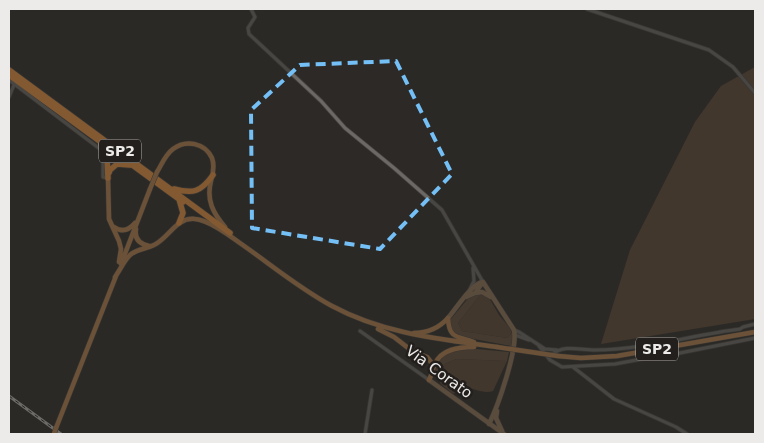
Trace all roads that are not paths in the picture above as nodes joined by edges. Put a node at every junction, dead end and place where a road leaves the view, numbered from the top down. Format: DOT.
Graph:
graph roads {
  1 [pos="251,9"];
  2 [pos="587,9"];
  3 [pos="9,70"];
  4 [pos="9,75"];
  5 [pos="9,80"];
  6 [pos="14,85"];
  7 [pos="755,93"];
  8 [pos="9,97"];
  9 [pos="100,142"];
  10 [pos="131,165"];
  11 [pos="213,175"];
  12 [pos="108,178"];
  13 [pos="170,188"];
  14 [pos="179,199"];
  15 [pos="138,220"];
  16 [pos="179,223"];
  17 [pos="111,225"];
  18 [pos="230,234"];
  19 [pos="150,246"];
  20 [pos="473,265"];
  21 [pos="115,278"];
  22 [pos="483,282"];
  23 [pos="470,290"];
  24 [pos="475,293"];
  25 [pos="466,298"];
  26 [pos="494,299"];
  27 [pos="448,318"];
  28 [pos="364,321"];
  29 [pos="755,324"];
  30 [pos="360,330"];
  31 [pos="400,332"];
  32 [pos="755,332"];
  33 [pos="514,333"];
  34 [pos="755,338"];
  35 [pos="524,339"];
  36 [pos="530,340"];
  37 [pos="481,345"];
  38 [pos="514,345"];
  39 [pos="491,346"];
  40 [pos="539,346"];
  41 [pos="558,350"];
  42 [pos="550,360"];
  43 [pos="434,366"];
  44 [pos="573,367"];
  45 [pos="429,380"];
  46 [pos="372,390"];
  47 [pos="497,407"];
  48 [pos="496,418"];
  49 [pos="489,424"];
  50 [pos="54,434"];
  51 [pos="365,434"];
  52 [pos="504,434"];
  53 [pos="687,434"];
  1 -- 20 [label="street"];
  2 -- 7 [label="street"];
  3 -- 13 [label="highway, SP2"];
  4 -- 9 [label="highway, SP2"];
  5 -- 6 [label="street"];
  6 -- 8 [label="street"];
  6 -- 12 [label="street"];
  9 -- 10 [label="highway, SP2"];
  9 -- 12 [label="highway"];
  10 -- 12 [label="highway"];
  10 -- 14 [label="highway, SP2"];
  11 -- 13 [label="highway"];
  11 -- 15 [label="main road, bridge"];
  11 -- 18 [label="main road"];
  12 -- 17 [label="main road"];
  13 -- 18 [label="highway, SP2"];
  14 -- 16 [label="highway"];
  14 -- 18 [label="highway, SP2"];
  15 -- 17 [label="main road"];
  15 -- 19 [label="main road"];
  15 -- 21 [label="main road"];
  16 -- 18 [label="main road"];
  16 -- 19 [label="main road"];
  17 -- 21 [label="main road"];
  18 -- 28 [label="main road, SP2"];
  19 -- 21 [label="main road"];
  20 -- 22 [label="street"];
  20 -- 23 [label="street"];
  21 -- 50 [label="main road, bridge"];
  22 -- 23 [label="main road"];
  22 -- 24 [label="main road"];
  22 -- 26 [label="main road"];
  23 -- 25 [label="main road"];
  24 -- 25 [label="main road"];
  24 -- 26 [label="main road"];
  25 -- 27 [label="main road"];
  26 -- 33 [label="main road"];
  27 -- 31 [label="main road"];
  27 -- 37 [label="main road"];
  28 -- 31 [label="main road, SP2"];
  28 -- 43 [label="main road"];
  29 -- 41 [label="street"];
  30 -- 45 [label="street, Via Corato"];
  31 -- 37 [label="main road, SP2"];
  32 -- 39 [label="main road, SP2, bridge"];
  33 -- 35 [label="street"];
  33 -- 36 [label="street"];
  33 -- 38 [label="main road"];
  34 -- 44 [label="street"];
  35 -- 36 [label="street"];
  35 -- 38 [label="street"];
  36 -- 40 [label="street"];
  37 -- 39 [label="main road, SP2"];
  38 -- 47 [label="main road"];
  39 -- 43 [label="main road"];
  40 -- 41 [label="street"];
  40 -- 42 [label="street"];
  41 -- 42 [label="street"];
  42 -- 44 [label="street"];
  43 -- 45 [label="main road"];
  44 -- 53 [label="street"];
  45 -- 49 [label="main road, Via Corato"];
  46 -- 51 [label="street"];
  47 -- 48 [label="main road"];
  47 -- 49 [label="main road"];
  48 -- 49 [label="main road"];
  48 -- 52 [label="main road"];
  49 -- 52 [label="main road, Via Corato"];
}
